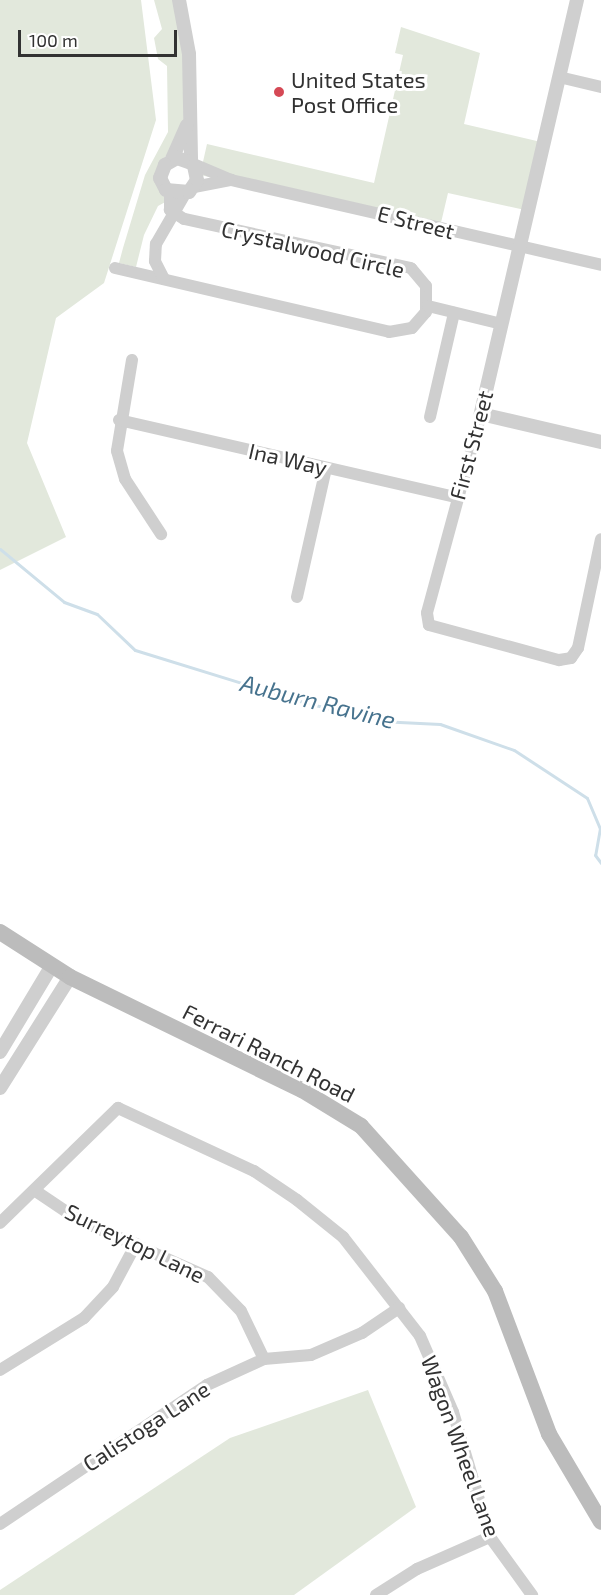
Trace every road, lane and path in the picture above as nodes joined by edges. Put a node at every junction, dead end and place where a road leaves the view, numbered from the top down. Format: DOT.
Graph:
graph roads {
  1 [pos="179,0"];
  2 [pos="577,0"];
  3 [pos="559,77"];
  4 [pos="601,87"];
  5 [pos="188,123"];
  6 [pos="172,159"];
  7 [pos="193,165"];
  8 [pos="231,180"];
  9 [pos="190,190"];
  10 [pos="170,193"];
  11 [pos="174,216"];
  12 [pos="520,246"];
  13 [pos="601,265"];
  14 [pos="115,268"];
  15 [pos="164,279"];
  16 [pos="428,306"];
  17 [pos="454,313"];
  18 [pos="502,324"];
  19 [pos="132,360"];
  20 [pos="481,414"];
  21 [pos="430,417"];
  22 [pos="119,420"];
  23 [pos="601,442"];
  24 [pos="326,468"];
  25 [pos="456,497"];
  26 [pos="161,534"];
  27 [pos="601,539"];
  28 [pos="297,597"];
  29 [pos="0,932"];
  30 [pos="51,967"];
  31 [pos="70,978"];
  32 [pos="0,1052"];
  33 [pos="0,1088"];
  34 [pos="38,1192"];
  35 [pos="0,1223"];
  36 [pos="136,1244"];
  37 [pos="399,1308"];
  38 [pos="264,1359"];
  39 [pos="0,1370"];
  40 [pos="601,1522"];
  41 [pos="0,1524"];
  42 [pos="490,1537"];
  43 [pos="376,1595"];
  44 [pos="532,1595"];
  1 -- 5 [label="street"];
  2 -- 3 [label="street, First Street"];
  3 -- 4 [label="street"];
  3 -- 12 [label="street, First Street"];
  5 -- 6 [label="street"];
  5 -- 7 [label="street"];
  6 -- 7 [label="street"];
  6 -- 10 [label="street"];
  7 -- 8 [label="street, E Street"];
  7 -- 9 [label="street"];
  8 -- 9 [label="street, E Street"];
  8 -- 12 [label="street, E Street"];
  9 -- 10 [label="street"];
  9 -- 11 [label="street"];
  10 -- 11 [label="street"];
  11 -- 15 [label="street"];
  11 -- 16 [label="street, Crystalwood Circle"];
  12 -- 13 [label="street, E Street"];
  12 -- 18 [label="street, First Street"];
  14 -- 15 [label="street"];
  15 -- 16 [label="street"];
  16 -- 17 [label="street"];
  17 -- 18 [label="street"];
  17 -- 21 [label="street"];
  18 -- 20 [label="street, First Street"];
  19 -- 22 [label="street"];
  20 -- 23 [label="street"];
  20 -- 25 [label="street, First Street"];
  22 -- 24 [label="street, Ina Way"];
  22 -- 26 [label="street"];
  24 -- 25 [label="street, Ina Way"];
  24 -- 28 [label="street"];
  25 -- 27 [label="street, First Street"];
  29 -- 30 [label="main road, Ferrari Ranch Road"];
  30 -- 31 [label="main road, Ferrari Ranch Road"];
  30 -- 32 [label="street"];
  31 -- 33 [label="street"];
  31 -- 40 [label="main road, Ferrari Ranch Road"];
  34 -- 35 [label="street, Wagon Wheel Lane"];
  34 -- 36 [label="street, Surreytop Lane"];
  34 -- 37 [label="street, Wagon Wheel Lane"];
  36 -- 38 [label="street, Surreytop Lane"];
  36 -- 39 [label="street"];
  37 -- 38 [label="street, Calistoga Lane"];
  37 -- 42 [label="street, Wagon Wheel Lane"];
  38 -- 41 [label="street, Calistoga Lane"];
  42 -- 43 [label="street"];
  42 -- 44 [label="street, Wagon Wheel Lane"];
}
